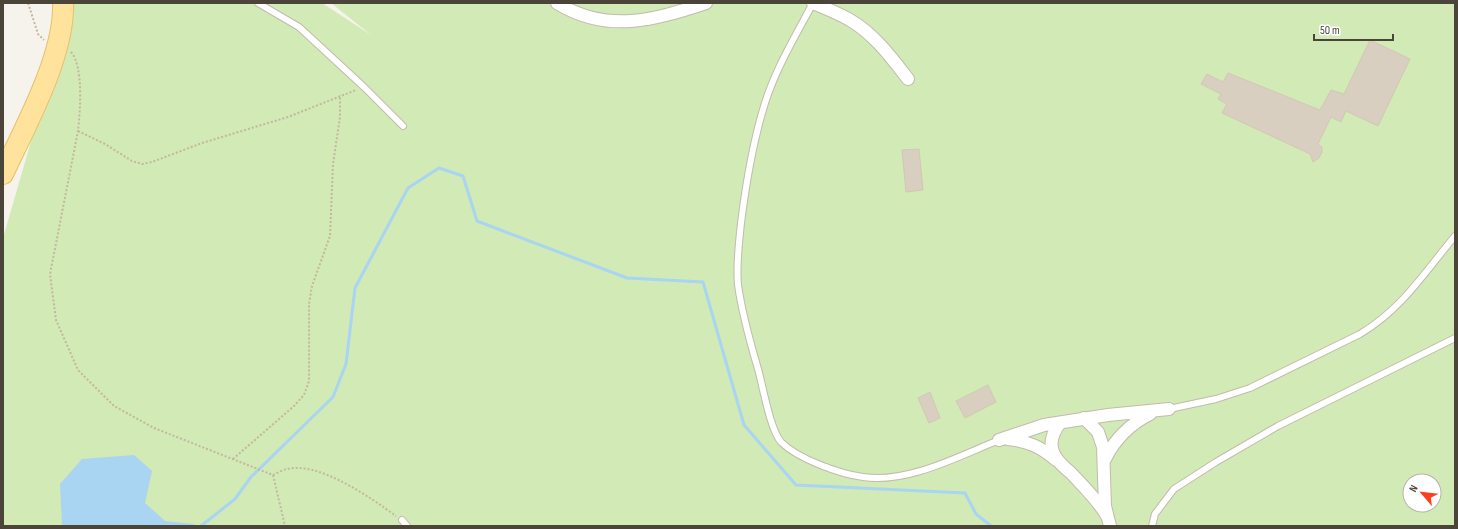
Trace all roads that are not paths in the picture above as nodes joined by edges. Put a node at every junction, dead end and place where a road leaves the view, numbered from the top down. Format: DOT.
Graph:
graph roads {
  1 [pos="63,3"];
  2 [pos="258,3"];
  3 [pos="557,3"];
  4 [pos="706,3"];
  5 [pos="813,3"];
  6 [pos="908,79"];
  7 [pos="403,126"];
  8 [pos="3,174"];
  9 [pos="1455,236"];
  10 [pos="1455,338"];
  11 [pos="1169,409"];
  12 [pos="1084,418"];
  13 [pos="1060,423"];
  14 [pos="999,440"];
  15 [pos="1105,459"];
  16 [pos="1059,463"];
  17 [pos="402,520"];
  18 [pos="1109,521"];
  19 [pos="407,526"];
  20 [pos="1152,526"];
  1 -- 8 [label="main road"];
  2 -- 7 [label="lane"];
  3 -- 4 [label="street"];
  5 -- 6 [label="street"];
  5 -- 14 [label="lane"];
  9 -- 11 [label="lane"];
  10 -- 20 [label="lane"];
  11 -- 12 [label="street"];
  11 -- 15 [label="street"];
  12 -- 13 [label="street"];
  12 -- 15 [label="street"];
  13 -- 14 [label="street"];
  13 -- 16 [label="street"];
  14 -- 16 [label="street"];
  15 -- 18 [label="street"];
  16 -- 18 [label="street"];
  17 -- 19 [label="lane"];
}
